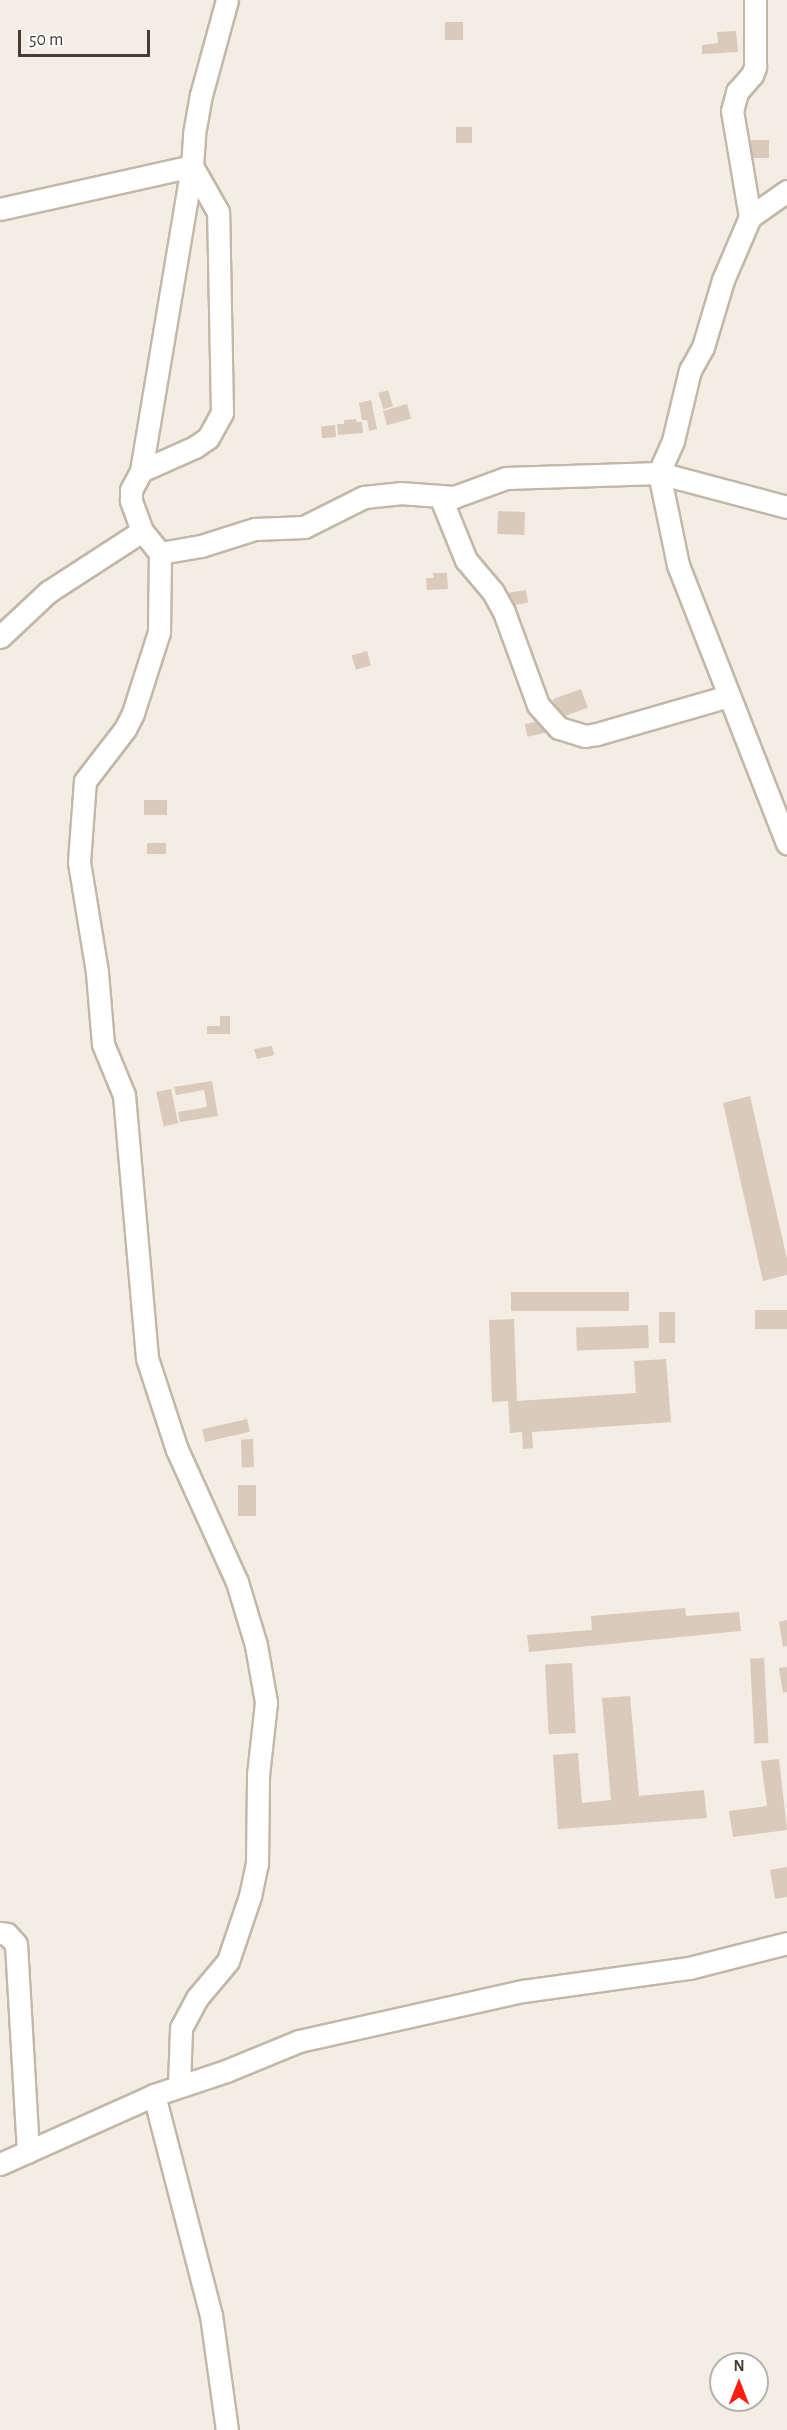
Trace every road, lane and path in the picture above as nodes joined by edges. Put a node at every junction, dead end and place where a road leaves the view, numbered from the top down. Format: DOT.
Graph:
graph roads {
  1 [pos="227,0"];
  2 [pos="755,0"];
  3 [pos="192,166"];
  4 [pos="787,191"];
  5 [pos="0,209"];
  6 [pos="750,217"];
  7 [pos="141,471"];
  8 [pos="658,473"];
  9 [pos="440,496"];
  10 [pos="787,507"];
  11 [pos="142,531"];
  12 [pos="160,553"];
  13 [pos="0,637"];
  14 [pos="729,696"];
  15 [pos="787,843"];
  16 [pos="0,1933"];
  17 [pos="787,1943"];
  18 [pos="179,2086"];
  19 [pos="154,2095"];
  20 [pos="28,2152"];
  21 [pos="0,2164"];
  22 [pos="227,2430"];
  1 -- 3 [label="street"];
  2 -- 6 [label="street"];
  3 -- 5 [label="street"];
  3 -- 7 [label="street"];
  3 -- 7 [label="street"];
  4 -- 6 [label="street"];
  6 -- 8 [label="street"];
  7 -- 11 [label="street"];
  8 -- 9 [label="street"];
  8 -- 10 [label="street"];
  8 -- 14 [label="street"];
  9 -- 12 [label="street"];
  9 -- 14 [label="street"];
  11 -- 12 [label="street"];
  11 -- 13 [label="street"];
  12 -- 18 [label="street"];
  14 -- 15 [label="street"];
  16 -- 20 [label="street"];
  17 -- 18 [label="street"];
  18 -- 19 [label="street"];
  19 -- 20 [label="street"];
  19 -- 22 [label="street"];
  20 -- 21 [label="street"];
}
